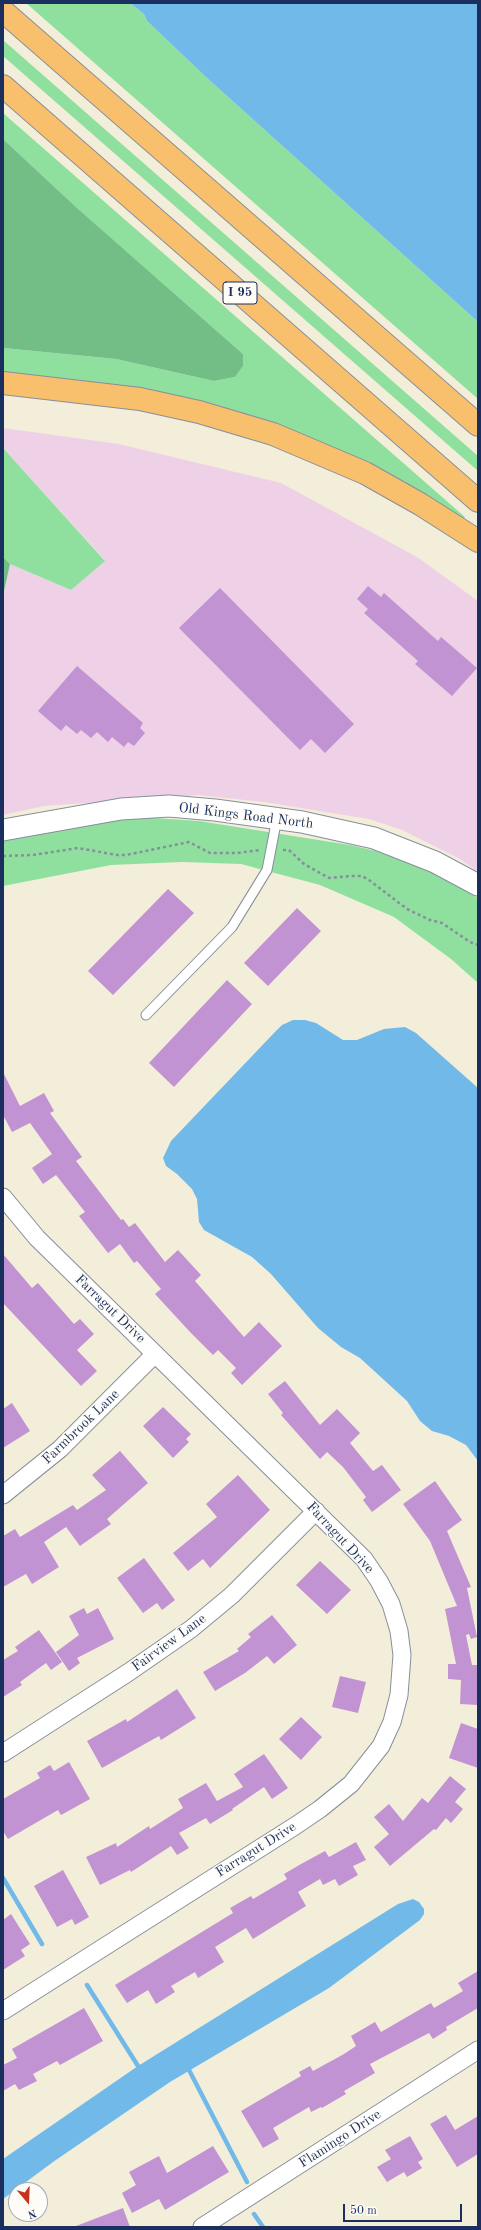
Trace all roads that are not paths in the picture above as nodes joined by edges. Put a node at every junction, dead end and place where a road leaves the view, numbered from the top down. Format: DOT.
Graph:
graph roads {
  1 [pos="3,11"];
  2 [pos="3,86"];
  3 [pos="3,383"];
  4 [pos="478,425"];
  5 [pos="478,501"];
  6 [pos="478,541"];
  7 [pos="277,818"];
  8 [pos="3,830"];
  9 [pos="478,886"];
  10 [pos="146,1015"];
  11 [pos="3,1197"];
  12 [pos="155,1354"];
  13 [pos="3,1495"];
  14 [pos="316,1511"];
  15 [pos="3,1753"];
  16 [pos="3,2011"];
  17 [pos="478,2050"];
  18 [pos="202,2227"];
  1 -- 4 [label="highway"];
  2 -- 5 [label="highway, I 95"];
  3 -- 6 [label="highway"];
  7 -- 8 [label="street, Old Kings Road North"];
  7 -- 9 [label="street, Old Kings Road North"];
  7 -- 10 [label="lane"];
  11 -- 12 [label="street, Farragut Drive"];
  12 -- 13 [label="street, Farmbrook Lane"];
  12 -- 14 [label="street, Farragut Drive"];
  14 -- 15 [label="street, Fairview Lane"];
  14 -- 16 [label="street, Farragut Drive"];
  17 -- 18 [label="street, Flamingo Drive"];
}
